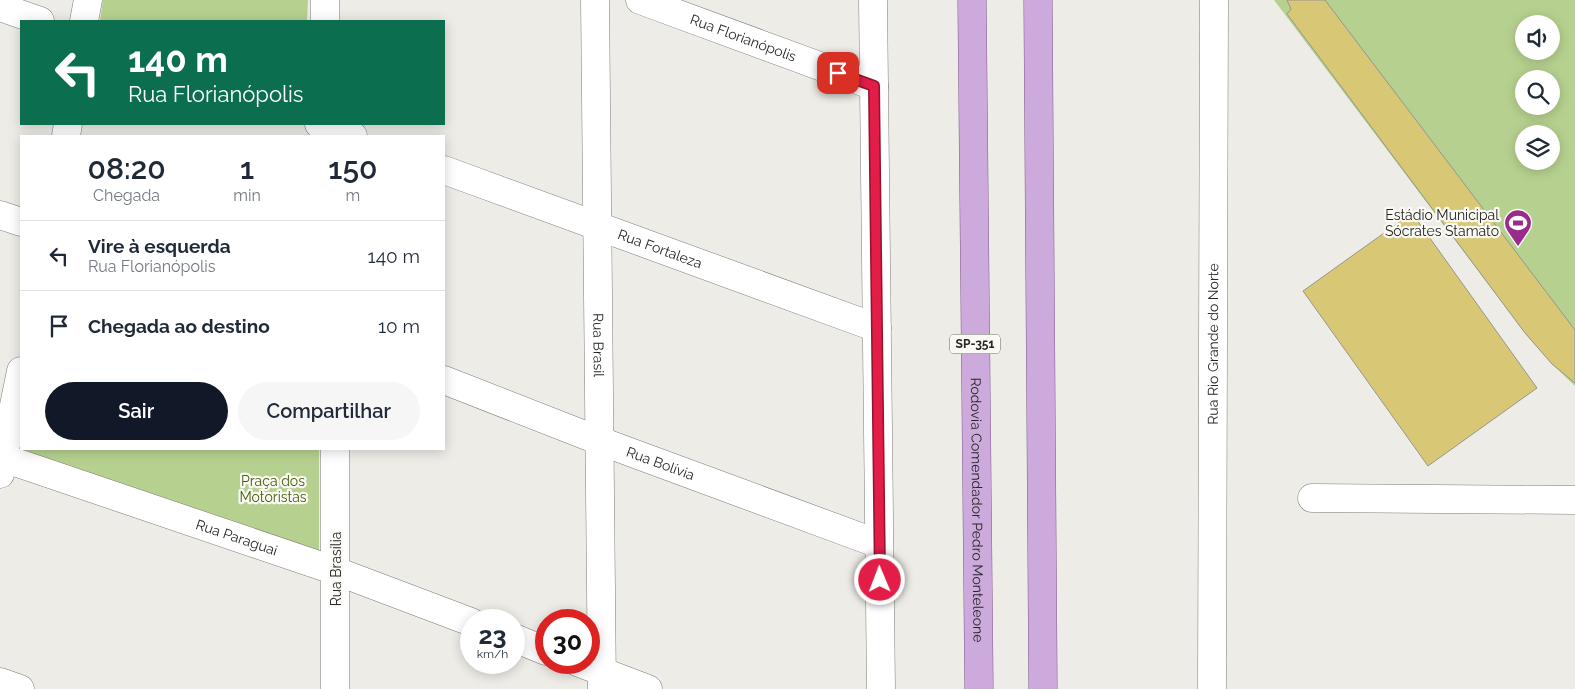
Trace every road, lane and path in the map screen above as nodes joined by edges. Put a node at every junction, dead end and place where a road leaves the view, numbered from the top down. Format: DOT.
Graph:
graph roads {
  1 [pos="88,0"];
  2 [pos="325,0"];
  3 [pos="596,0"];
  4 [pos="640,0"];
  5 [pos="873,0"];
  6 [pos="972,0"];
  7 [pos="1038,0"];
  8 [pos="1214,0"];
  9 [pos="0,7"];
  10 [pos="37,20"];
  11 [pos="84,20"];
  12 [pos="325,20"];
  13 [pos="874,86"];
  14 [pos="324,128"];
  15 [pos="349,135"];
  16 [pos="445,170"];
  17 [pos="0,215"];
  18 [pos="20,222"];
  19 [pos="597,226"];
  20 [pos="877,328"];
  21 [pos="20,377"];
  22 [pos="445,380"];
  23 [pos="600,441"];
  24 [pos="335,450"];
  25 [pos="1,463"];
  26 [pos="1312,498"];
  27 [pos="1575,500"];
  28 [pos="879,544"];
  29 [pos="336,571"];
  30 [pos="460,618"];
  31 [pos="602,681"];
  32 [pos="0,682"];
  33 [pos="20,689"];
  34 [pos="334,689"];
  35 [pos="648,689"];
  36 [pos="881,689"];
  37 [pos="979,689"];
  38 [pos="1042,689"];
  39 [pos="1212,689"];
  1 -- 11 [label="street"];
  2 -- 12 [label="street"];
  3 -- 19 [label="street, Rua Brasil"];
  4 -- 13 [label="street, Rua Florianópolis"];
  5 -- 13 [label="street"];
  6 -- 37 [label="main road, Rodovia Comendador Pedro Monteleone / SP-351"];
  7 -- 38 [label="main road"];
  8 -- 39 [label="street, Rua Rio Grande do Norte"];
  9 -- 10 [label="street"];
  13 -- 20 [label="street"];
  14 -- 15 [label="street"];
  16 -- 19 [label="street, Rua Fortaleza"];
  17 -- 18 [label="street"];
  19 -- 20 [label="street, Rua Fortaleza"];
  19 -- 23 [label="street, Rua Brasil"];
  20 -- 28 [label="street"];
  21 -- 25 [label="street"];
  22 -- 23 [label="street, Rua Bolívia"];
  23 -- 28 [label="street, Rua Bolívia"];
  23 -- 31 [label="street, Rua Brasil"];
  24 -- 29 [label="street, Rua Brasília"];
  25 -- 29 [label="street, Rua Paraguai"];
  26 -- 27 [label="street"];
  28 -- 36 [label="street"];
  29 -- 30 [label="street, Rua Paraguai"];
  29 -- 34 [label="street, Rua Brasília"];
  31 -- 35 [label="street"];
  32 -- 33 [label="street"];
}
